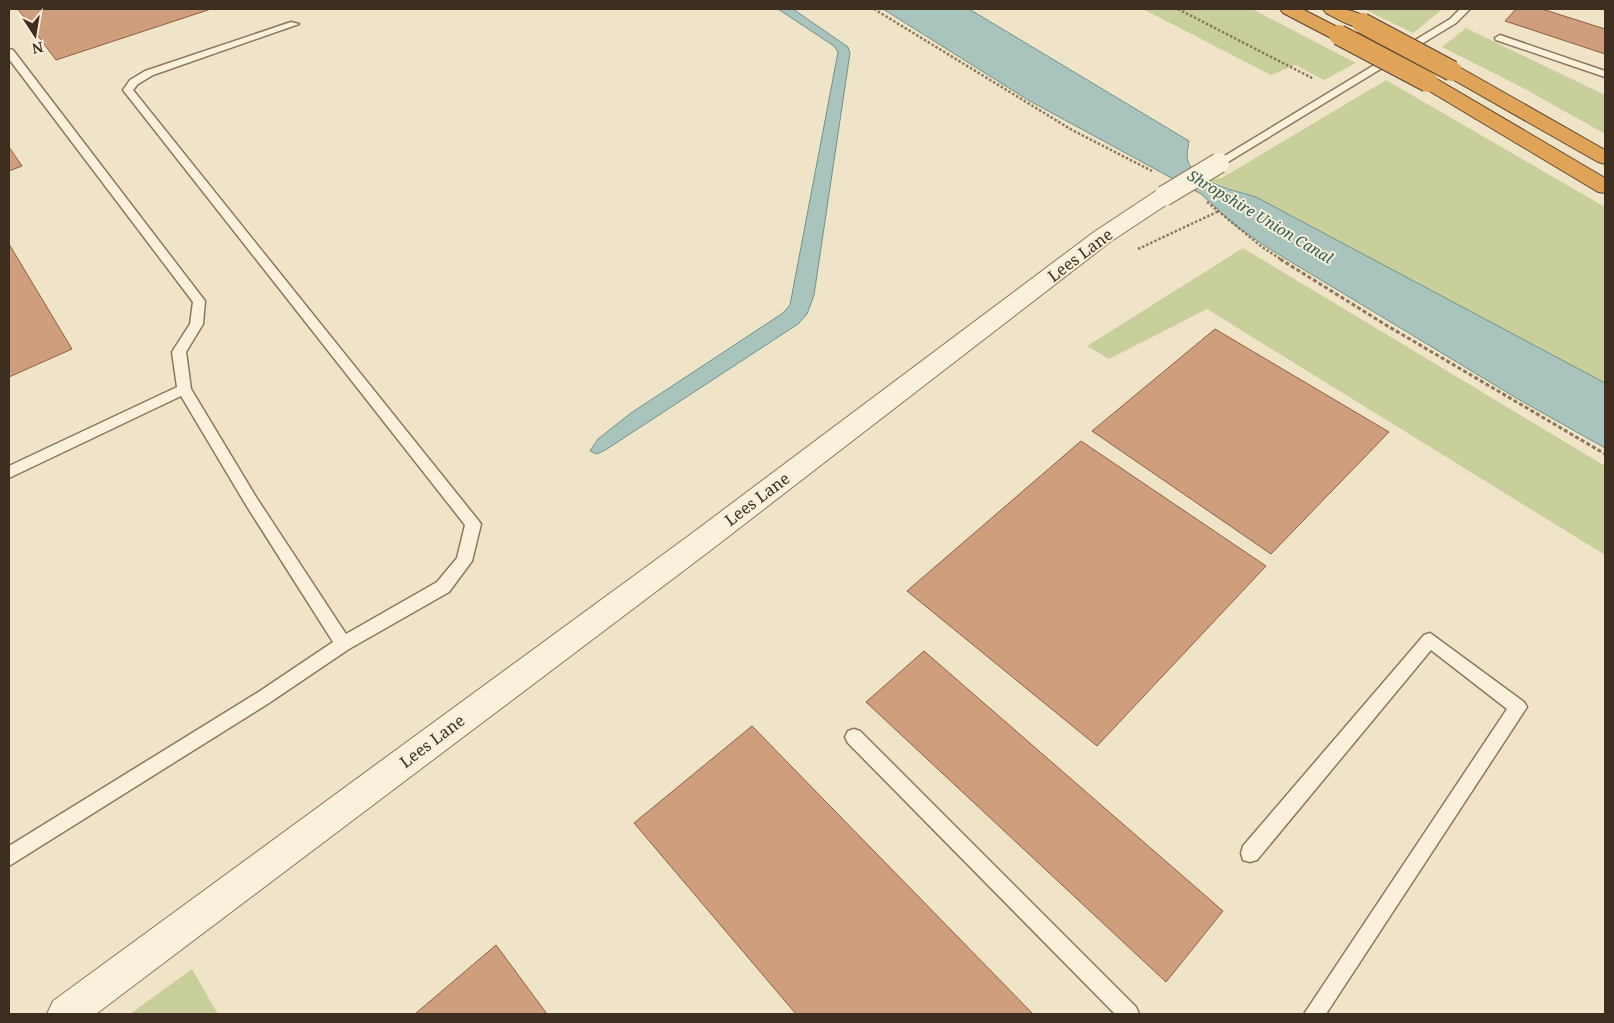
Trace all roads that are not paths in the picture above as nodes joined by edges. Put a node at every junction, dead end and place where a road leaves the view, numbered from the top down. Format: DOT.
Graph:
graph roads {
  1 [pos="1289,9"];
  2 [pos="1332,9"];
  3 [pos="1465,9"];
  4 [pos="294,24"];
  5 [pos="1500,38"];
  6 [pos="9,52"];
  7 [pos="1605,74"];
  8 [pos="1605,158"];
  9 [pos="1219,163"];
  10 [pos="1605,187"];
  11 [pos="184,389"];
  12 [pos="9,472"];
  13 [pos="343,644"];
  14 [pos="854,737"];
  15 [pos="1250,853"];
  16 [pos="9,857"];
  17 [pos="66,1014"];
  18 [pos="1129,1014"];
  19 [pos="1314,1014"];
  1 -- 10 [label="highway, bridge"];
  2 -- 8 [label="highway, bridge"];
  3 -- 9 [label="lane, Lees Lane"];
  4 -- 13 [label="lane"];
  5 -- 7 [label="lane"];
  6 -- 11 [label="lane"];
  9 -- 17 [label="street, Lees Lane, bridge"];
  11 -- 12 [label="lane"];
  11 -- 13 [label="lane"];
  13 -- 16 [label="lane"];
  14 -- 18 [label="lane"];
  15 -- 19 [label="lane"];
}
